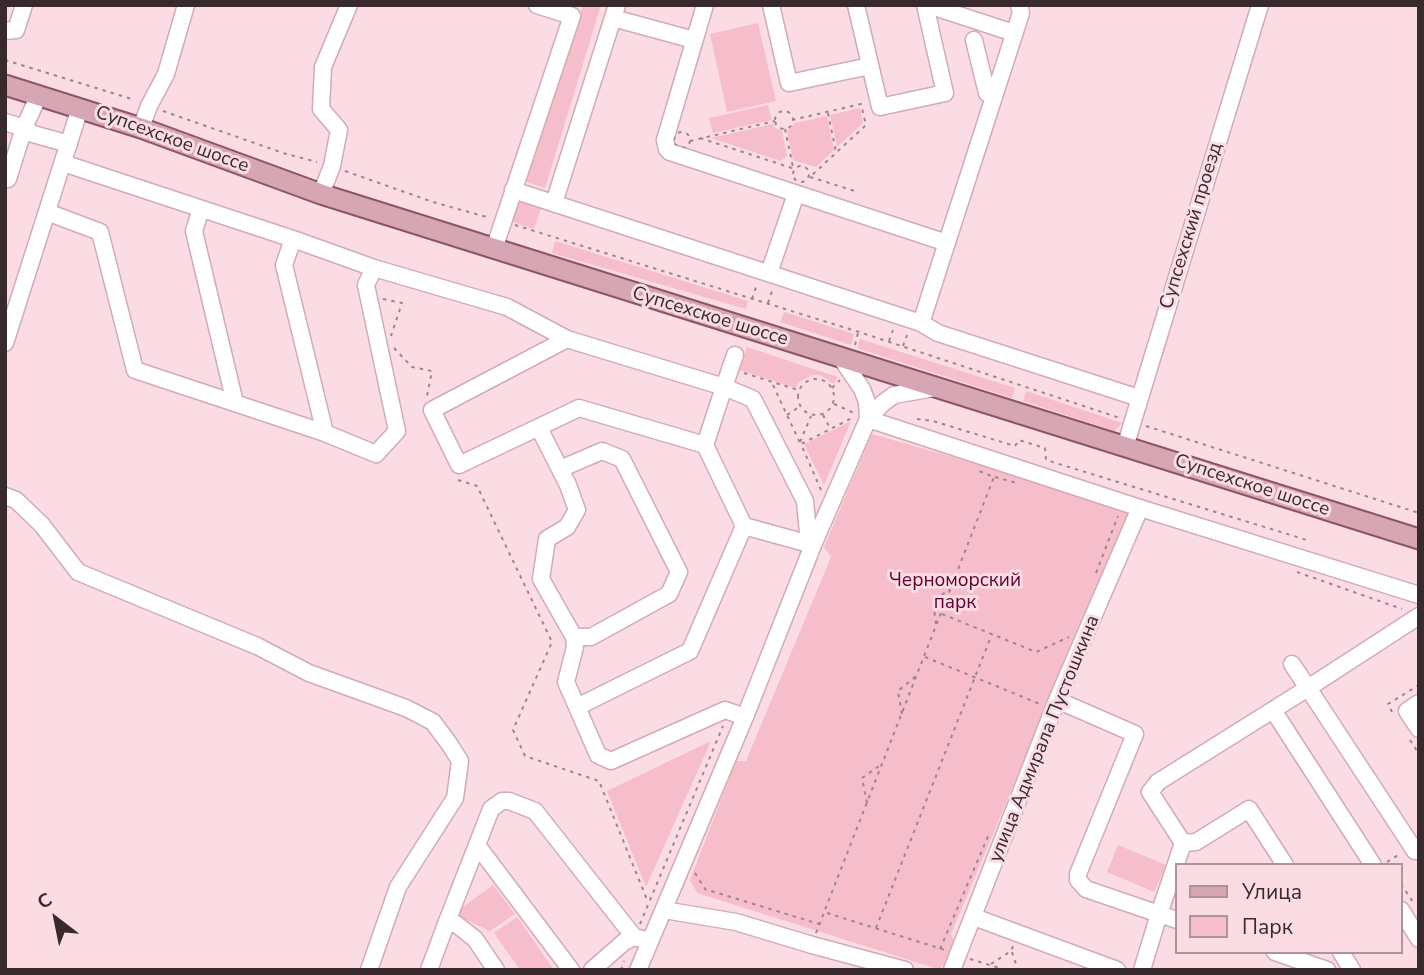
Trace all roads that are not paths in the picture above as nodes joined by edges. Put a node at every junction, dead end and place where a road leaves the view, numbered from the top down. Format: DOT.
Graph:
graph roads {
  1 [pos="24,5"];
  2 [pos="186,5"];
  3 [pos="349,5"];
  4 [pos="537,5"];
  5 [pos="705,5"];
  6 [pos="771,5"];
  7 [pos="856,5"];
  8 [pos="927,5"];
  9 [pos="1019,5"];
  10 [pos="1260,5"];
  11 [pos="615,12"];
  12 [pos="970,12"];
  13 [pos="5,31"];
  14 [pos="1014,33"];
  15 [pos="695,40"];
  16 [pos="974,40"];
  17 [pos="870,65"];
  18 [pos="5,85"];
  19 [pos="38,95"];
  20 [pos="994,96"];
  21 [pos="80,108"];
  22 [pos="5,122"];
  23 [pos="24,128"];
  24 [pos="141,128"];
  25 [pos="69,144"];
  26 [pos="10,153"];
  27 [pos="63,163"];
  28 [pos="8,179"];
  29 [pos="513,190"];
  30 [pos="321,194"];
  31 [pos="796,194"];
  32 [pos="554,204"];
  33 [pos="201,209"];
  34 [pos="47,212"];
  35 [pos="293,239"];
  36 [pos="947,243"];
  37 [pos="494,248"];
  38 [pos="374,268"];
  39 [pos="764,280"];
  40 [pos="914,327"];
  41 [pos="567,339"];
  42 [pos="5,343"];
  43 [pos="841,358"];
  44 [pos="733,362"];
  45 [pos="724,387"];
  46 [pos="936,387"];
  47 [pos="1139,398"];
  48 [pos="235,403"];
  49 [pos="868,419"];
  50 [pos="539,428"];
  51 [pos="325,433"];
  52 [pos="705,445"];
  53 [pos="1125,446"];
  54 [pos="560,469"];
  55 [pos="5,496"];
  56 [pos="1140,509"];
  57 [pos="744,526"];
  58 [pos="1419,539"];
  59 [pos="813,545"];
  60 [pos="1419,595"];
  61 [pos="1419,616"];
  62 [pos="574,636"];
  63 [pos="1292,664"];
  64 [pos="1308,688"];
  65 [pos="1419,703"];
  66 [pos="1055,705"];
  67 [pos="578,707"];
  68 [pos="1273,710"];
  69 [pos="745,717"];
  70 [pos="1419,729"];
  71 [pos="1183,843"];
  72 [pos="477,845"];
  73 [pos="1418,852"];
  74 [pos="1176,863"];
  75 [pos="1284,863"];
  76 [pos="1382,863"];
  77 [pos="1176,864"];
  78 [pos="1407,906"];
  79 [pos="664,910"];
  80 [pos="1159,914"];
  81 [pos="974,917"];
  82 [pos="1176,920"];
  83 [pos="446,924"];
  84 [pos="642,939"];
  85 [pos="1419,939"];
  86 [pos="1281,954"];
  87 [pos="1342,954"];
  88 [pos="955,962"];
  89 [pos="369,970"];
  90 [pos="429,970"];
  91 [pos="496,970"];
  92 [pos="571,970"];
  93 [pos="592,970"];
  94 [pos="638,970"];
  95 [pos="905,970"];
  96 [pos="1117,970"];
  97 [pos="1142,970"];
  98 [pos="1327,970"];
  99 [pos="1352,970"];
  1 -- 13 [label="street"];
  2 -- 24 [label="street"];
  3 -- 30 [label="street"];
  4 -- 29 [label="street"];
  5 -- 15 [label="street"];
  6 -- 17 [label="street"];
  7 -- 17 [label="street"];
  8 -- 12 [label="street"];
  8 -- 17 [label="street"];
  9 -- 14 [label="street"];
  10 -- 47 [label="street, Супсехский проезд"];
  11 -- 15 [label="street"];
  11 -- 32 [label="street"];
  12 -- 14 [label="street"];
  14 -- 20 [label="street"];
  15 -- 31 [label="street"];
  16 -- 20 [label="street"];
  18 -- 19 [label="main road, Супсехское шоссе"];
  19 -- 21 [label="main road, Супсехское шоссе"];
  19 -- 23 [label="street"];
  20 -- 36 [label="street"];
  21 -- 24 [label="main road, Супсехское шоссе"];
  21 -- 25 [label="street"];
  22 -- 23 [label="street"];
  23 -- 25 [label="street"];
  23 -- 26 [label="street"];
  24 -- 30 [label="main road, Супсехское шоссе"];
  25 -- 27 [label="street"];
  26 -- 28 [label="street"];
  27 -- 33 [label="street"];
  27 -- 34 [label="street"];
  29 -- 32 [label="street"];
  29 -- 37 [label="street"];
  30 -- 37 [label="main road, Супсехское шоссе"];
  31 -- 36 [label="street"];
  31 -- 39 [label="street"];
  32 -- 39 [label="street"];
  33 -- 35 [label="street"];
  33 -- 48 [label="street"];
  34 -- 42 [label="street"];
  34 -- 48 [label="street"];
  35 -- 38 [label="street"];
  35 -- 51 [label="street"];
  36 -- 40 [label="street"];
  37 -- 43 [label="main road, Супсехское шоссе"];
  38 -- 41 [label="street"];
  38 -- 51 [label="street"];
  39 -- 40 [label="street"];
  40 -- 47 [label="street"];
  41 -- 45 [label="street"];
  41 -- 50 [label="street"];
  43 -- 46 [label="main road, Супсехское шоссе"];
  43 -- 49 [label="street"];
  44 -- 45 [label="street"];
  45 -- 52 [label="street"];
  45 -- 59 [label="street"];
  46 -- 49 [label="street"];
  46 -- 53 [label="main road, Супсехское шоссе"];
  47 -- 53 [label="street, Супсехский проезд"];
  48 -- 51 [label="street"];
  49 -- 56 [label="street"];
  49 -- 59 [label="street"];
  50 -- 52 [label="street"];
  50 -- 54 [label="street"];
  52 -- 57 [label="street"];
  53 -- 58 [label="main road, Супсехское шоссе"];
  54 -- 62 [label="street"];
  54 -- 62 [label="street"];
  55 -- 89 [label="street"];
  56 -- 60 [label="street"];
  56 -- 66 [label="street, улица Адмирала Пустошкина"];
  57 -- 59 [label="street"];
  57 -- 67 [label="street"];
  59 -- 69 [label="street"];
  61 -- 64 [label="street"];
  62 -- 67 [label="street"];
  63 -- 64 [label="street"];
  64 -- 68 [label="street"];
  64 -- 73 [label="street"];
  65 -- 70 [label="street"];
  66 -- 80 [label="street"];
  66 -- 81 [label="street, улица Адмирала Пустошкина"];
  67 -- 69 [label="street"];
  68 -- 71 [label="street"];
  68 -- 76 [label="street"];
  69 -- 79 [label="street"];
  71 -- 74 [label="street"];
  71 -- 75 [label="street"];
  72 -- 83 [label="street"];
  72 -- 84 [label="street"];
  72 -- 92 [label="street"];
  77 -- 80 [label="street"];
  78 -- 85 [label="street"];
  79 -- 84 [label="street"];
  79 -- 95 [label="street"];
  80 -- 82 [label="street"];
  80 -- 97 [label="street"];
  81 -- 88 [label="street, улица Адмирала Пустошкина"];
  81 -- 96 [label="street"];
  83 -- 90 [label="street"];
  83 -- 91 [label="street"];
  84 -- 93 [label="street"];
  84 -- 94 [label="street"];
  86 -- 98 [label="street"];
  87 -- 99 [label="street"];
}
